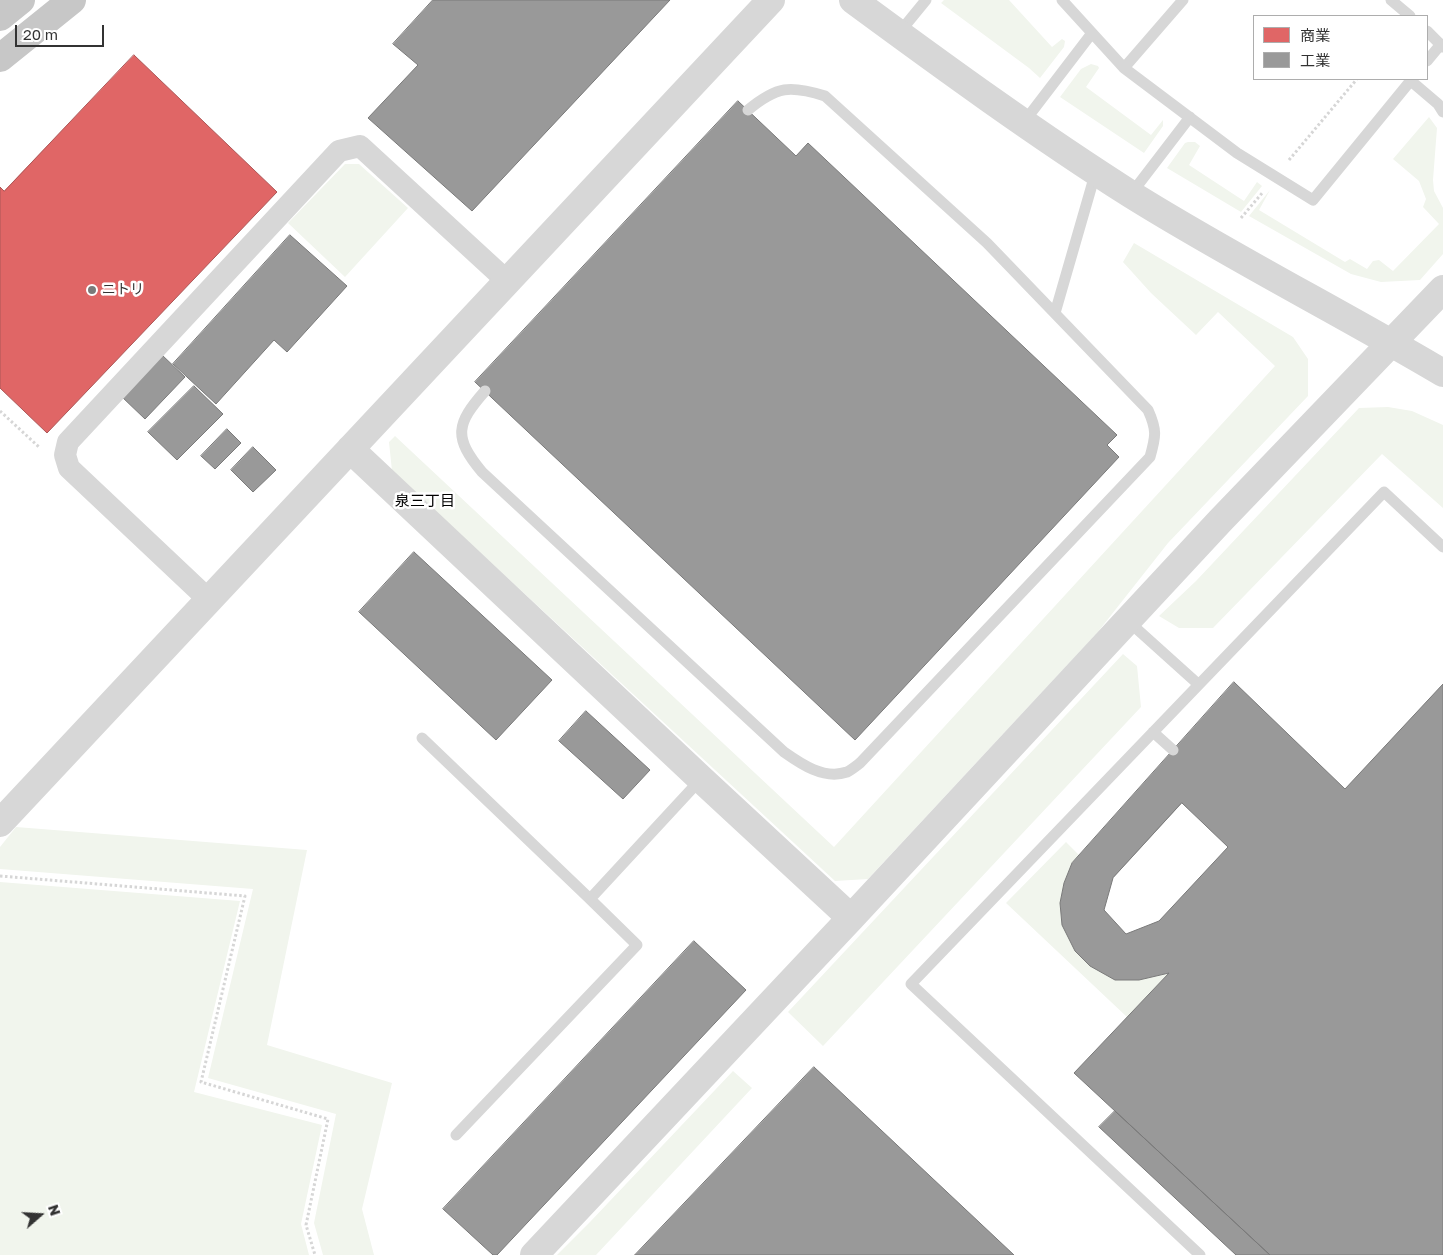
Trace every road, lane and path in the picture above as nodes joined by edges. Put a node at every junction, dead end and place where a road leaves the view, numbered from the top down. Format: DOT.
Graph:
graph roads {
  1 [pos="21,0"];
  2 [pos="72,0"];
  3 [pos="771,0"];
  4 [pos="853,0"];
  5 [pos="926,0"];
  6 [pos="1062,0"];
  7 [pos="1183,0"];
  8 [pos="1390,0"];
  9 [pos="1409,15"];
  10 [pos="0,16"];
  11 [pos="1428,32"];
  12 [pos="898,33"];
  13 [pos="1092,33"];
  14 [pos="1442,46"];
  15 [pos="0,58"];
  16 [pos="1428,60"];
  17 [pos="1124,68"];
  18 [pos="1356,80"];
  19 [pos="1411,80"];
  20 [pos="748,110"];
  21 [pos="1443,112"];
  22 [pos="1190,117"];
  23 [pos="1024,122"];
  24 [pos="1287,163"];
  25 [pos="1096,171"];
  26 [pos="1266,187"];
  27 [pos="1132,194"];
  28 [pos="1240,218"];
  29 [pos="508,282"];
  30 [pos="1443,289"];
  31 [pos="1055,313"];
  32 [pos="1392,343"];
  33 [pos="1443,373"];
  34 [pos="485,390"];
  35 [pos="0,411"];
  36 [pos="350,448"];
  37 [pos="65,455"];
  38 [pos="1443,547"];
  39 [pos="210,601"];
  40 [pos="1128,621"];
  41 [pos="1198,684"];
  42 [pos="1153,732"];
  43 [pos="422,738"];
  44 [pos="1173,750"];
  45 [pos="701,779"];
  46 [pos="0,823"];
  47 [pos="0,876"];
  48 [pos="590,899"];
  49 [pos="851,918"];
  50 [pos="456,1135"];
  51 [pos="315,1255"];
  52 [pos="534,1255"];
  53 [pos="1200,1255"];
  1 -- 10 [label="highway"];
  2 -- 15 [label="highway"];
  3 -- 29 [label="street"];
  4 -- 12 [label="street"];
  5 -- 12 [label="lane"];
  6 -- 13 [label="lane"];
  7 -- 17 [label="lane"];
  8 -- 9 [label="lane"];
  11 -- 14 [label="lane"];
  12 -- 23 [label="street"];
  13 -- 17 [label="lane"];
  13 -- 23 [label="lane"];
  14 -- 16 [label="lane"];
  17 -- 22 [label="lane"];
  18 -- 24 [label="path"];
  19 -- 21 [label="lane"];
  19 -- 22 [label="lane"];
  20 -- 31 [label="lane"];
  22 -- 27 [label="lane"];
  23 -- 25 [label="street"];
  25 -- 27 [label="street"];
  25 -- 31 [label="lane"];
  26 -- 28 [label="path"];
  27 -- 32 [label="street"];
  29 -- 36 [label="street"];
  29 -- 37 [label="street"];
  30 -- 32 [label="street"];
  31 -- 34 [label="lane"];
  32 -- 33 [label="street"];
  32 -- 40 [label="street"];
  35 -- 37 [label="path"];
  36 -- 39 [label="street"];
  36 -- 45 [label="street"];
  37 -- 39 [label="street"];
  38 -- 41 [label="lane"];
  39 -- 46 [label="street"];
  40 -- 41 [label="lane"];
  40 -- 49 [label="street"];
  41 -- 42 [label="lane"];
  42 -- 44 [label="lane"];
  42 -- 53 [label="lane"];
  43 -- 48 [label="lane"];
  45 -- 48 [label="lane"];
  45 -- 49 [label="street"];
  47 -- 51 [label="path"];
  48 -- 50 [label="lane"];
  49 -- 52 [label="street"];
}
